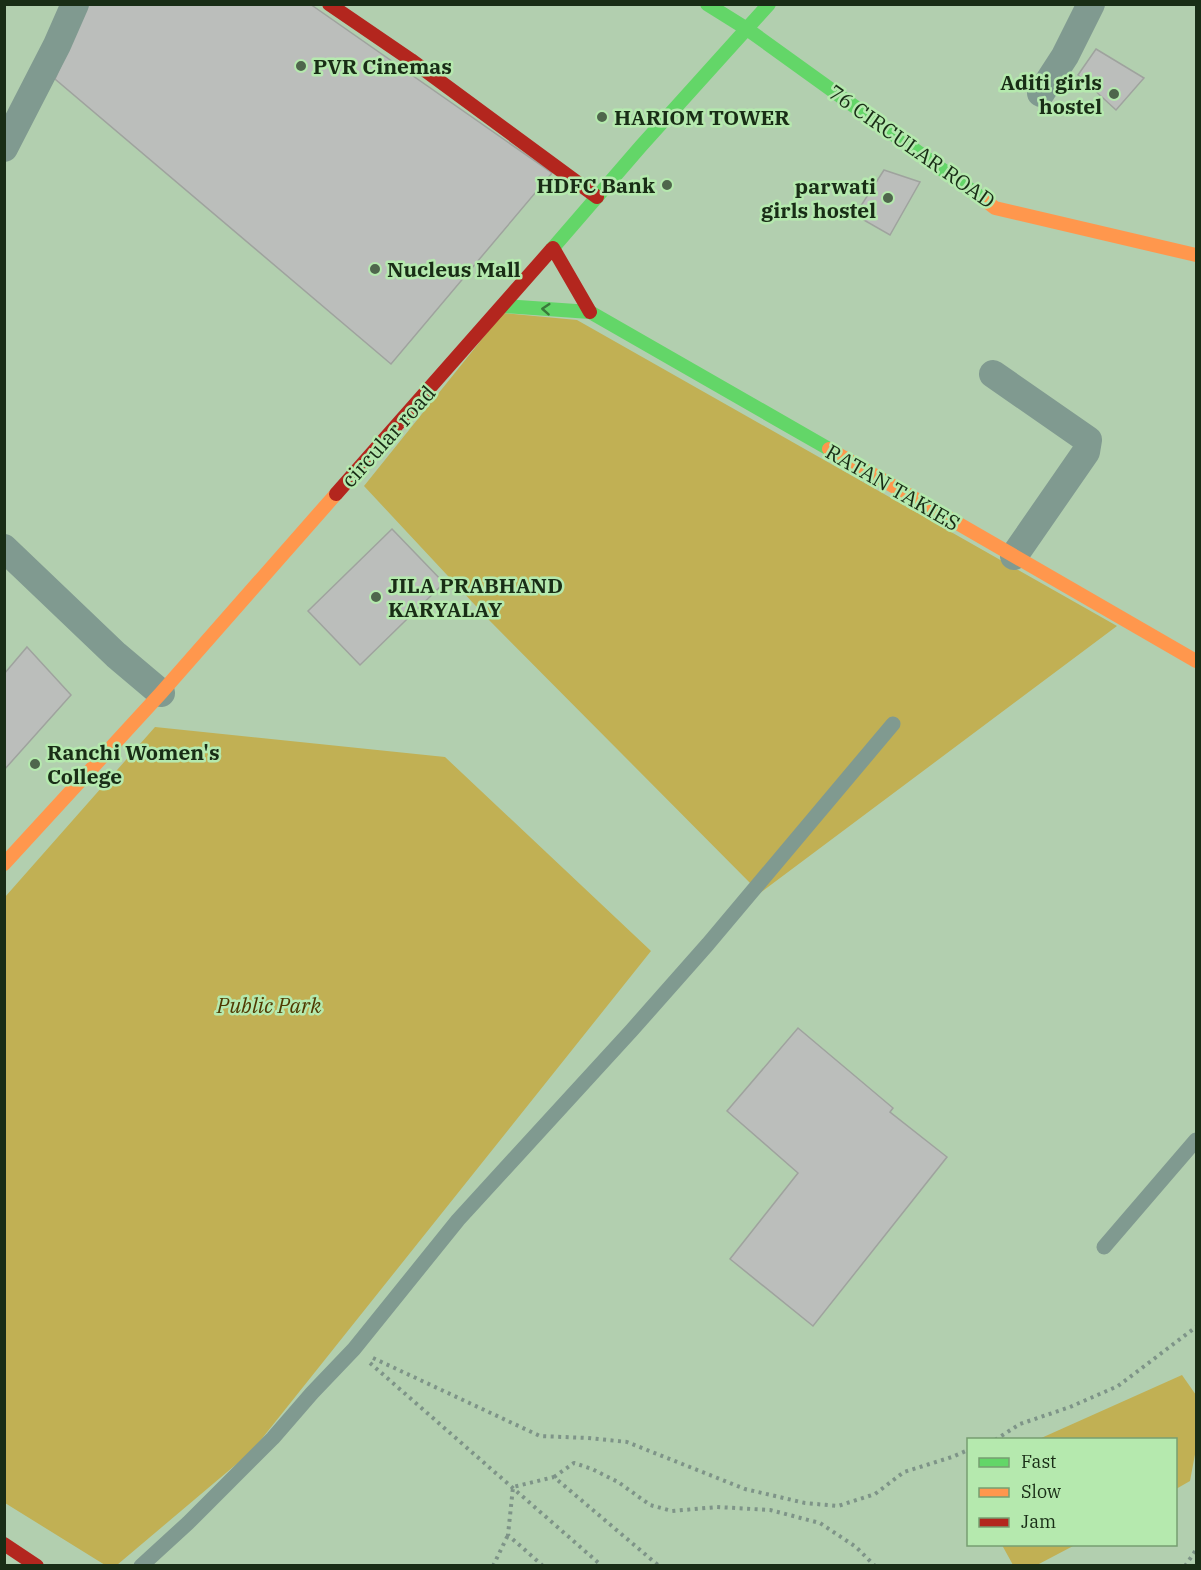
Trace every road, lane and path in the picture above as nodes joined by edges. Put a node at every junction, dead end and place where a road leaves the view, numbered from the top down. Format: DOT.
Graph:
graph roads {
  1 [pos="75,4"];
  2 [pos="329,4"];
  3 [pos="707,4"];
  4 [pos="769,4"];
  5 [pos="1090,4"];
  6 [pos="747,29"];
  7 [pos="1041,93"];
  8 [pos="4,148"];
  9 [pos="597,197"];
  10 [pos="553,248"];
  11 [pos="1197,255"];
  12 [pos="503,306"];
  13 [pos="590,312"];
  14 [pos="993,374"];
  15 [pos="4,548"];
  16 [pos="1014,556"];
  17 [pos="1197,661"];
  18 [pos="160,693"];
  19 [pos="893,724"];
  20 [pos="4,864"];
  21 [pos="1197,1140"];
  22 [pos="1104,1247"];
  23 [pos="1197,1327"];
  24 [pos="354,1349"];
  25 [pos="998,1438"];
  26 [pos="967,1451"];
  27 [pos="554,1477"];
  28 [pos="513,1487"];
  29 [pos="508,1535"];
  30 [pos="4,1544"];
  31 [pos="1197,1550"];
  32 [pos="36,1566"];
  33 [pos="141,1566"];
  34 [pos="493,1566"];
  35 [pos="543,1566"];
  36 [pos="602,1566"];
  37 [pos="659,1566"];
  38 [pos="875,1566"];
  39 [pos="1185,1566"];
  1 -- 8 [label="street"];
  2 -- 9 [label="street"];
  3 -- 6 [label="street, 76 CIRCULAR ROAD"];
  4 -- 6 [label="street, circular road"];
  5 -- 7 [label="street"];
  6 -- 9 [label="street, circular road"];
  6 -- 11 [label="street, 76 CIRCULAR ROAD"];
  9 -- 10 [label="street, circular road"];
  10 -- 12 [label="street, circular road"];
  10 -- 13 [label="street"];
  13 -- 12 [label="street, RATAN TAKIES, one-way"];
  12 -- 18 [label="street, circular road"];
  13 -- 16 [label="street, RATAN TAKIES"];
  14 -- 16 [label="street"];
  15 -- 18 [label="street"];
  16 -- 17 [label="street, RATAN TAKIES"];
  18 -- 20 [label="street, circular road"];
  19 -- 24 [label="lane"];
  21 -- 22 [label="lane"];
  23 -- 25 [label="path"];
  24 -- 26 [label="path"];
  24 -- 28 [label="path"];
  24 -- 33 [label="lane"];
  27 -- 28 [label="path"];
  27 -- 37 [label="path"];
  27 -- 38 [label="path"];
  28 -- 29 [label="path"];
  28 -- 36 [label="path"];
  29 -- 34 [label="path"];
  29 -- 35 [label="path"];
  30 -- 32 [label="street"];
  31 -- 39 [label="path"];
}
